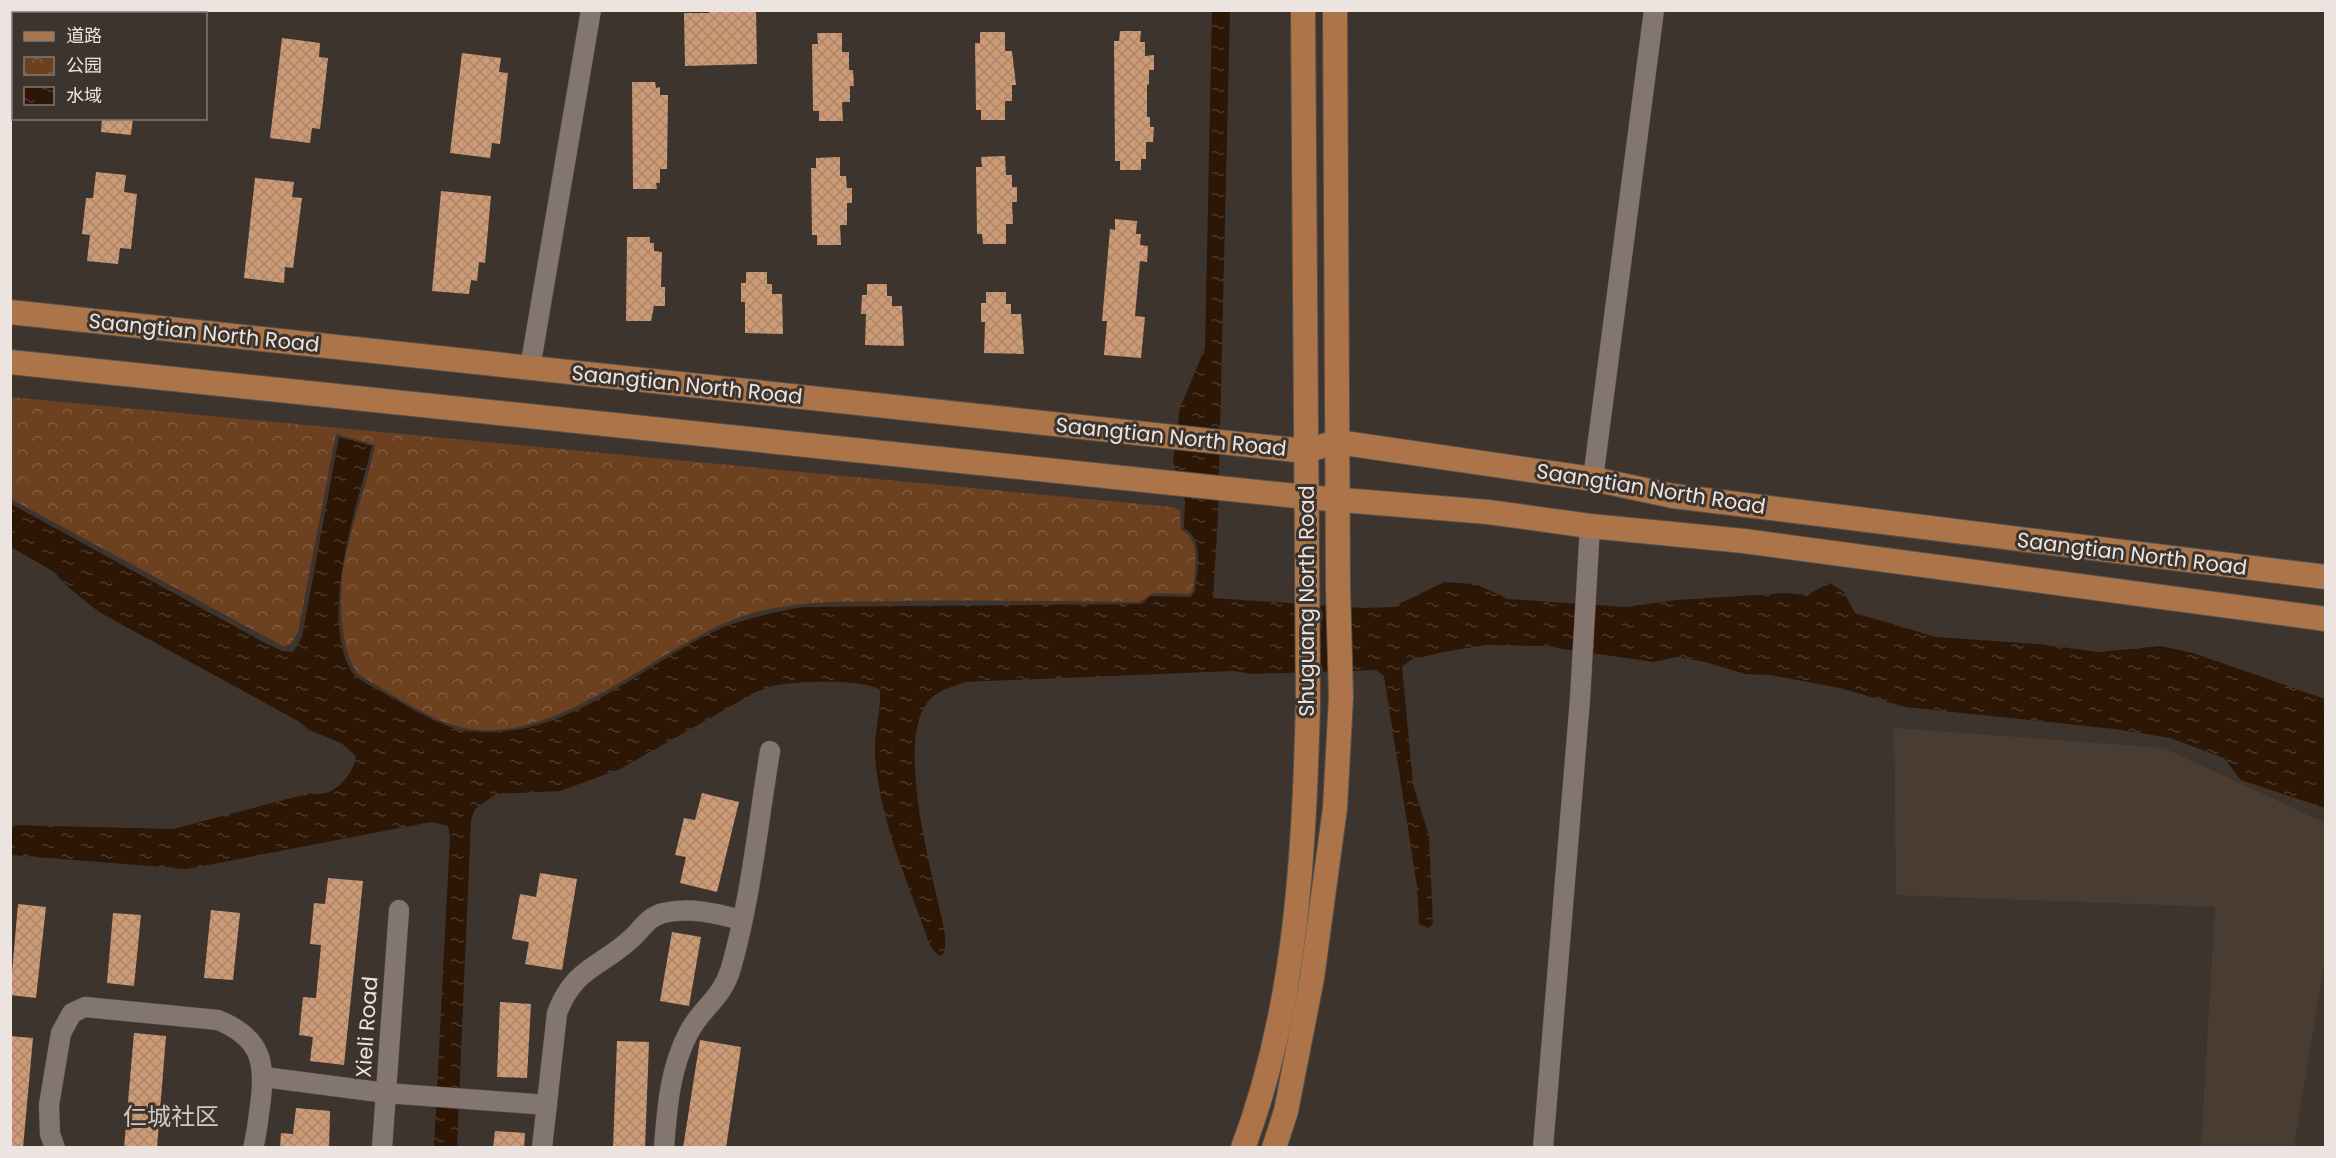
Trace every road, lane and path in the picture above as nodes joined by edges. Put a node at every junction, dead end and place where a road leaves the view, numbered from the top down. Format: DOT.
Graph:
graph roads {
  1 [pos="591,10"];
  2 [pos="1303,10"];
  3 [pos="1335,10"];
  4 [pos="1654,10"];
  5 [pos="10,312"];
  6 [pos="10,362"];
  7 [pos="530,368"];
  8 [pos="1337,442"];
  9 [pos="1305,452"];
  10 [pos="1593,479"];
  11 [pos="1306,497"];
  12 [pos="1338,499"];
  13 [pos="1590,526"];
  14 [pos="2325,577"];
  15 [pos="2325,619"];
  16 [pos="770,751"];
  17 [pos="399,910"];
  18 [pos="741,920"];
  19 [pos="264,1077"];
  20 [pos="386,1093"];
  21 [pos="547,1105"];
  22 [pos="55,1148"];
  23 [pos="253,1148"];
  24 [pos="382,1148"];
  25 [pos="542,1148"];
  26 [pos="664,1148"];
  27 [pos="1243,1148"];
  28 [pos="1274,1148"];
  29 [pos="1543,1148"];
  1 -- 7 [label="street"];
  2 -- 9 [label="main road, Shuguang North Road"];
  3 -- 8 [label="main road, Shuguang North Road"];
  4 -- 10 [label="street"];
  5 -- 7 [label="main road, Saangtian North Road"];
  6 -- 11 [label="main road, Saangtian North Road"];
  7 -- 9 [label="main road, Saangtian North Road"];
  8 -- 9 [label="main road, Saangtian North Road"];
  8 -- 10 [label="main road, Saangtian North Road"];
  8 -- 12 [label="main road, Shuguang North Road"];
  9 -- 11 [label="main road, Shuguang North Road"];
  10 -- 14 [label="main road, Saangtian North Road"];
  11 -- 12 [label="main road, Saangtian North Road"];
  11 -- 27 [label="main road, Shuguang North Road"];
  12 -- 13 [label="main road, Saangtian North Road"];
  12 -- 28 [label="main road, Shuguang North Road"];
  13 -- 15 [label="main road, Saangtian North Road"];
  13 -- 29 [label="street"];
  16 -- 18 [label="street"];
  17 -- 20 [label="street, Xieli Road"];
  18 -- 21 [label="street"];
  18 -- 26 [label="street"];
  19 -- 20 [label="street"];
  19 -- 22 [label="street"];
  19 -- 23 [label="street"];
  20 -- 21 [label="street"];
  20 -- 24 [label="street, Xieli Road"];
  21 -- 25 [label="street"];
}
